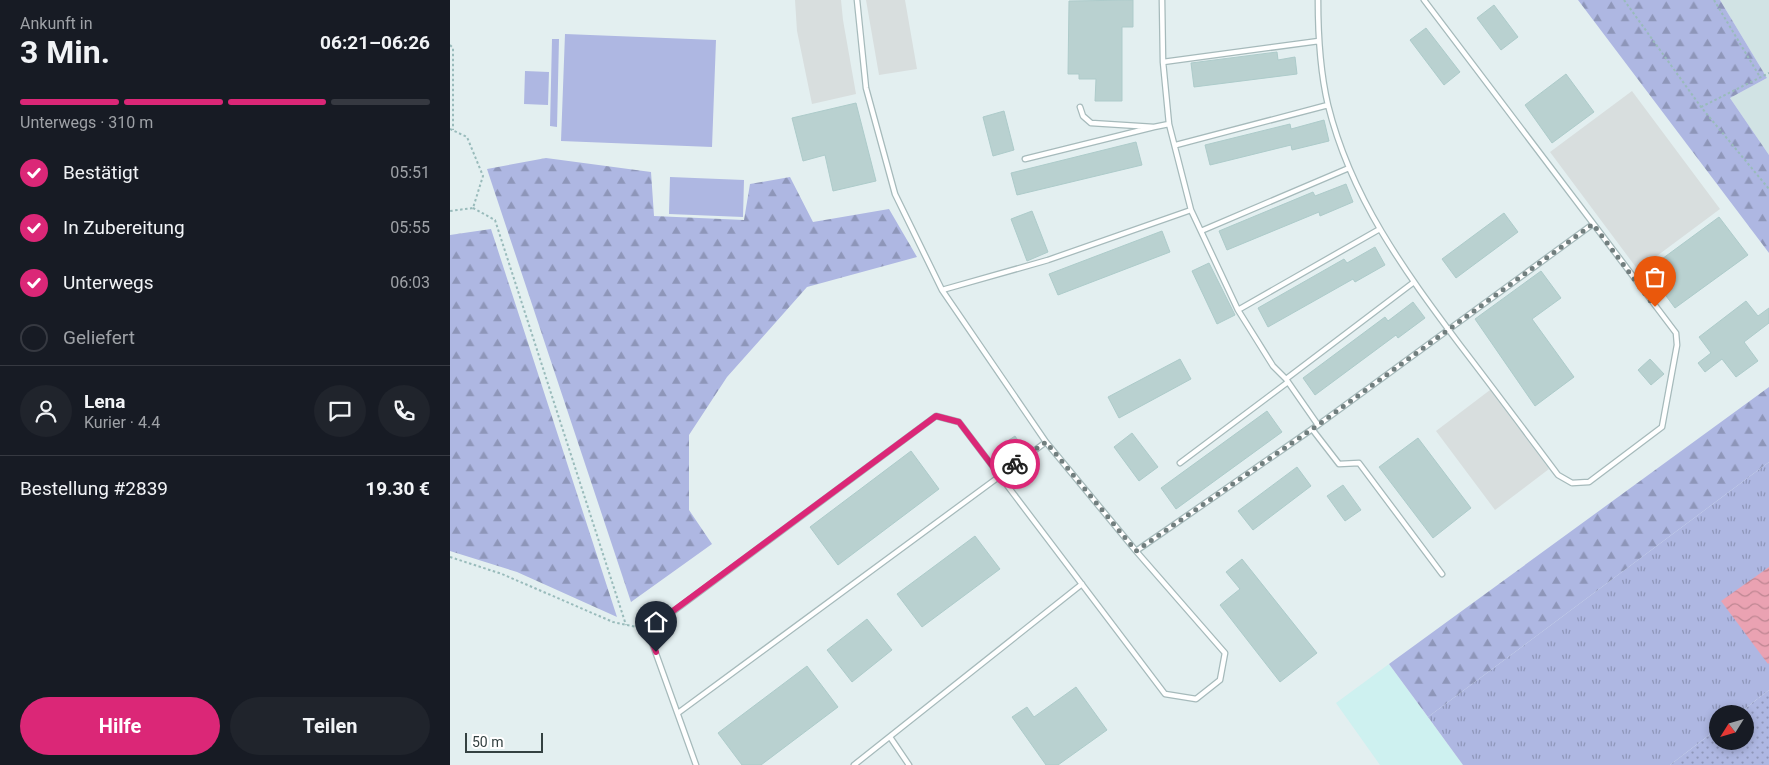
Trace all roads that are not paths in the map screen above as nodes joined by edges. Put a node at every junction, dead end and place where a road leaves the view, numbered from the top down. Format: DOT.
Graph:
graph roads {
  1 [pos="857,0"];
  2 [pos="1162,0"];
  3 [pos="1318,0"];
  4 [pos="1424,0"];
  5 [pos="1318,41"];
  6 [pos="1163,62"];
  7 [pos="1328,105"];
  8 [pos="1080,107"];
  9 [pos="1170,124"];
  10 [pos="1154,126"];
  11 [pos="1176,145"];
  12 [pos="1025,159"];
  13 [pos="1349,168"];
  14 [pos="1191,210"];
  15 [pos="1593,224"];
  16 [pos="1378,230"];
  17 [pos="1201,231"];
  18 [pos="1414,282"];
  19 [pos="942,290"];
  20 [pos="1238,310"];
  21 [pos="1449,330"];
  22 [pos="1287,381"];
  23 [pos="1318,425"];
  24 [pos="1312,429"];
  25 [pos="1046,442"];
  26 [pos="1180,463"];
  27 [pos="1000,476"];
  28 [pos="1136,551"];
  29 [pos="1442,574"];
  30 [pos="1082,584"];
  31 [pos="678,713"];
  32 [pos="890,737"];
  33 [pos="696,765"];
  34 [pos="854,765"];
  35 [pos="909,765"];
  1 -- 19 [label="lane"];
  2 -- 6 [label="lane"];
  3 -- 5 [label="lane"];
  4 -- 15 [label="lane"];
  5 -- 6 [label="lane"];
  5 -- 7 [label="lane"];
  6 -- 9 [label="lane"];
  7 -- 11 [label="lane"];
  7 -- 13 [label="lane"];
  8 -- 10 [label="lane"];
  9 -- 10 [label="lane"];
  9 -- 11 [label="lane"];
  10 -- 12 [label="lane"];
  11 -- 14 [label="lane"];
  13 -- 16 [label="lane"];
  13 -- 17 [label="lane"];
  14 -- 17 [label="lane"];
  14 -- 19 [label="lane"];
  15 -- 21 [label="lane"];
  15 -- 21 [label="lane"];
  16 -- 18 [label="lane"];
  16 -- 20 [label="lane"];
  17 -- 20 [label="lane"];
  18 -- 21 [label="lane"];
  18 -- 22 [label="lane"];
  19 -- 25 [label="lane"];
  20 -- 22 [label="lane"];
  21 -- 23 [label="lane"];
  22 -- 23 [label="lane"];
  22 -- 26 [label="lane"];
  23 -- 24 [label="lane"];
  24 -- 28 [label="lane"];
  24 -- 29 [label="lane"];
  25 -- 27 [label="lane"];
  25 -- 28 [label="lane"];
  27 -- 30 [label="lane"];
  27 -- 31 [label="lane"];
  27 -- 31 [label="lane"];
  28 -- 30 [label="lane"];
  30 -- 32 [label="lane"];
  31 -- 33 [label="lane"];
  32 -- 34 [label="lane"];
  32 -- 35 [label="lane"];
}
